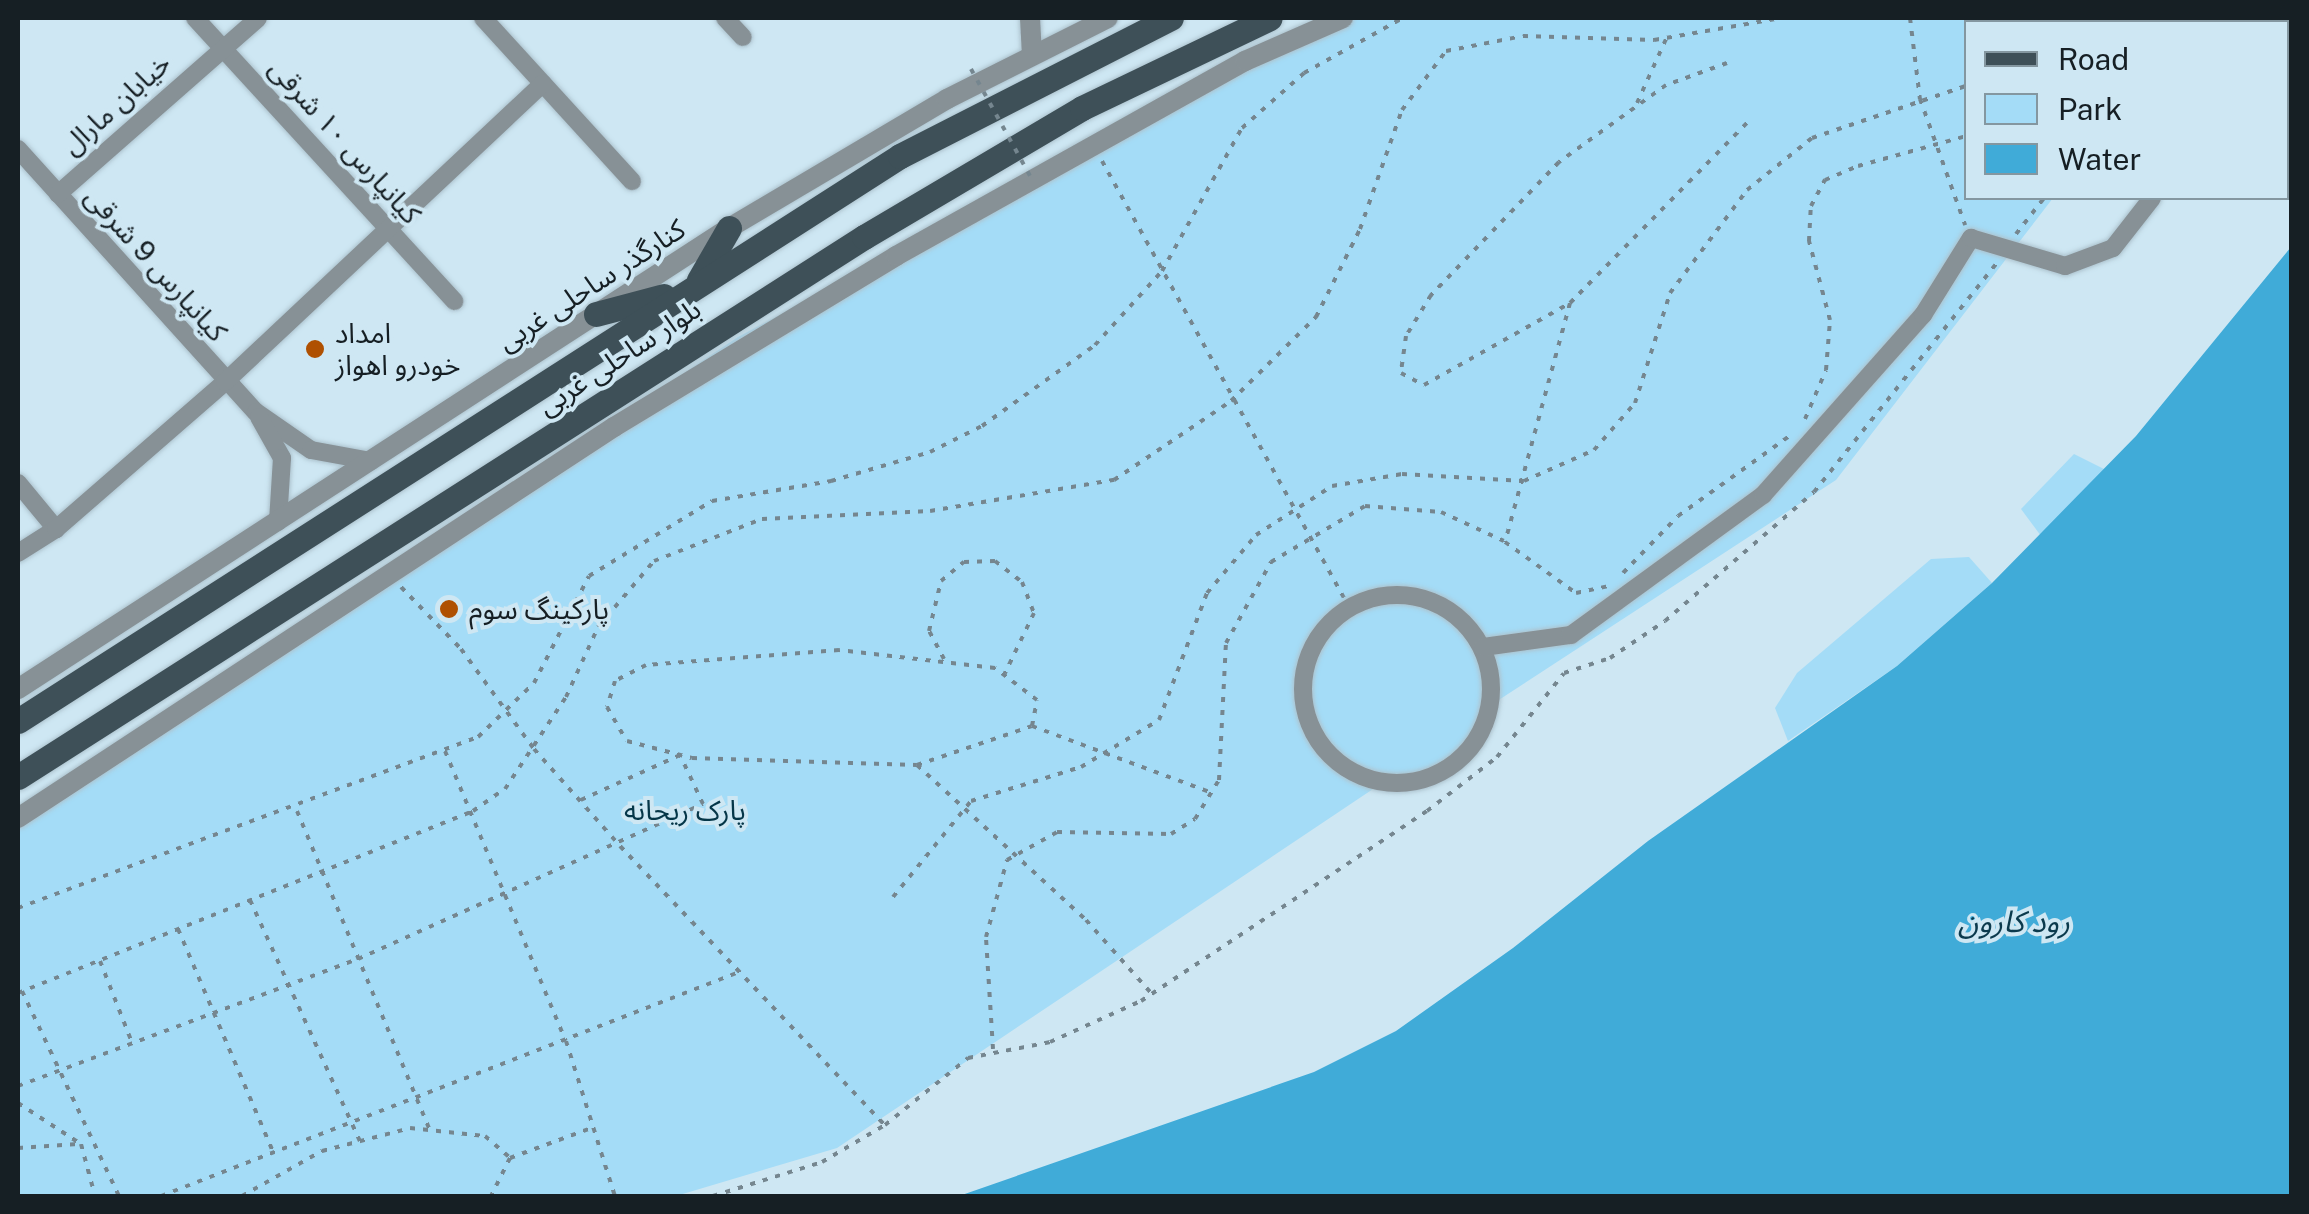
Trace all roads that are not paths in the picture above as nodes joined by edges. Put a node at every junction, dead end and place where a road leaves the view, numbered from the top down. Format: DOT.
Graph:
graph roads {
  1 [pos="195,18"];
  2 [pos="258,18"];
  3 [pos="483,18"];
  4 [pos="725,18"];
  5 [pos="1030,18"];
  6 [pos="1171,18"];
  7 [pos="1270,18"];
  8 [pos="1342,18"];
  9 [pos="1096,19"];
  10 [pos="743,37"];
  11 [pos="222,47"];
  12 [pos="1032,56"];
  13 [pos="542,83"];
  14 [pos="18,150"];
  15 [pos="632,182"];
  16 [pos="58,194"];
  17 [pos="2150,200"];
  18 [pos="385,226"];
  19 [pos="729,228"];
  20 [pos="693,286"];
  21 [pos="454,301"];
  22 [pos="596,314"];
  23 [pos="224,382"];
  24 [pos="256,412"];
  25 [pos="372,461"];
  26 [pos="18,483"];
  27 [pos="278,522"];
  28 [pos="56,529"];
  29 [pos="18,553"];
  30 [pos="1483,648"];
  31 [pos="18,689"];
  32 [pos="18,721"];
  33 [pos="18,777"];
  34 [pos="18,818"];
  1 -- 11 [label="street, کیانپارس ۱۰ شرقی"];
  2 -- 11 [label="street, خیابان مارال"];
  3 -- 13 [label="street"];
  4 -- 10 [label="street"];
  5 -- 12 [label="street"];
  6 -- 20 [label="main road, بلوار ساحلی غربی"];
  7 -- 33 [label="main road, بلوار ساحلی غربی"];
  8 -- 34 [label="street"];
  9 -- 12 [label="street, کنارگذر ساحلی غربی"];
  11 -- 16 [label="street, خیابان مارال"];
  11 -- 18 [label="street, کیانپارس ۱۰ شرقی"];
  12 -- 19 [label="street, کنارگذر ساحلی غربی"];
  13 -- 15 [label="street"];
  13 -- 18 [label="street"];
  14 -- 16 [label="street, کیانپارس 9 شرقی"];
  16 -- 23 [label="street, کیانپارس 9 شرقی"];
  17 -- 30 [label="street"];
  18 -- 21 [label="street, کیانپارس ۱۰ شرقی"];
  18 -- 23 [label="street"];
  19 -- 20 [label="main road"];
  19 -- 22 [label="street, کنارگذر ساحلی غربی"];
  20 -- 22 [label="main road"];
  20 -- 32 [label="main road, بلوار ساحلی غربی"];
  22 -- 25 [label="street, کنارگذر ساحلی غربی"];
  23 -- 24 [label="street, کیانپارس 9 شرقی"];
  23 -- 28 [label="street"];
  24 -- 25 [label="street"];
  24 -- 27 [label="street"];
  25 -- 27 [label="street, کنارگذر ساحلی غربی"];
  26 -- 28 [label="street"];
  27 -- 31 [label="street, کنارگذر ساحلی غربی"];
  28 -- 29 [label="street"];
  30 -- 30 [label="street"];
}
